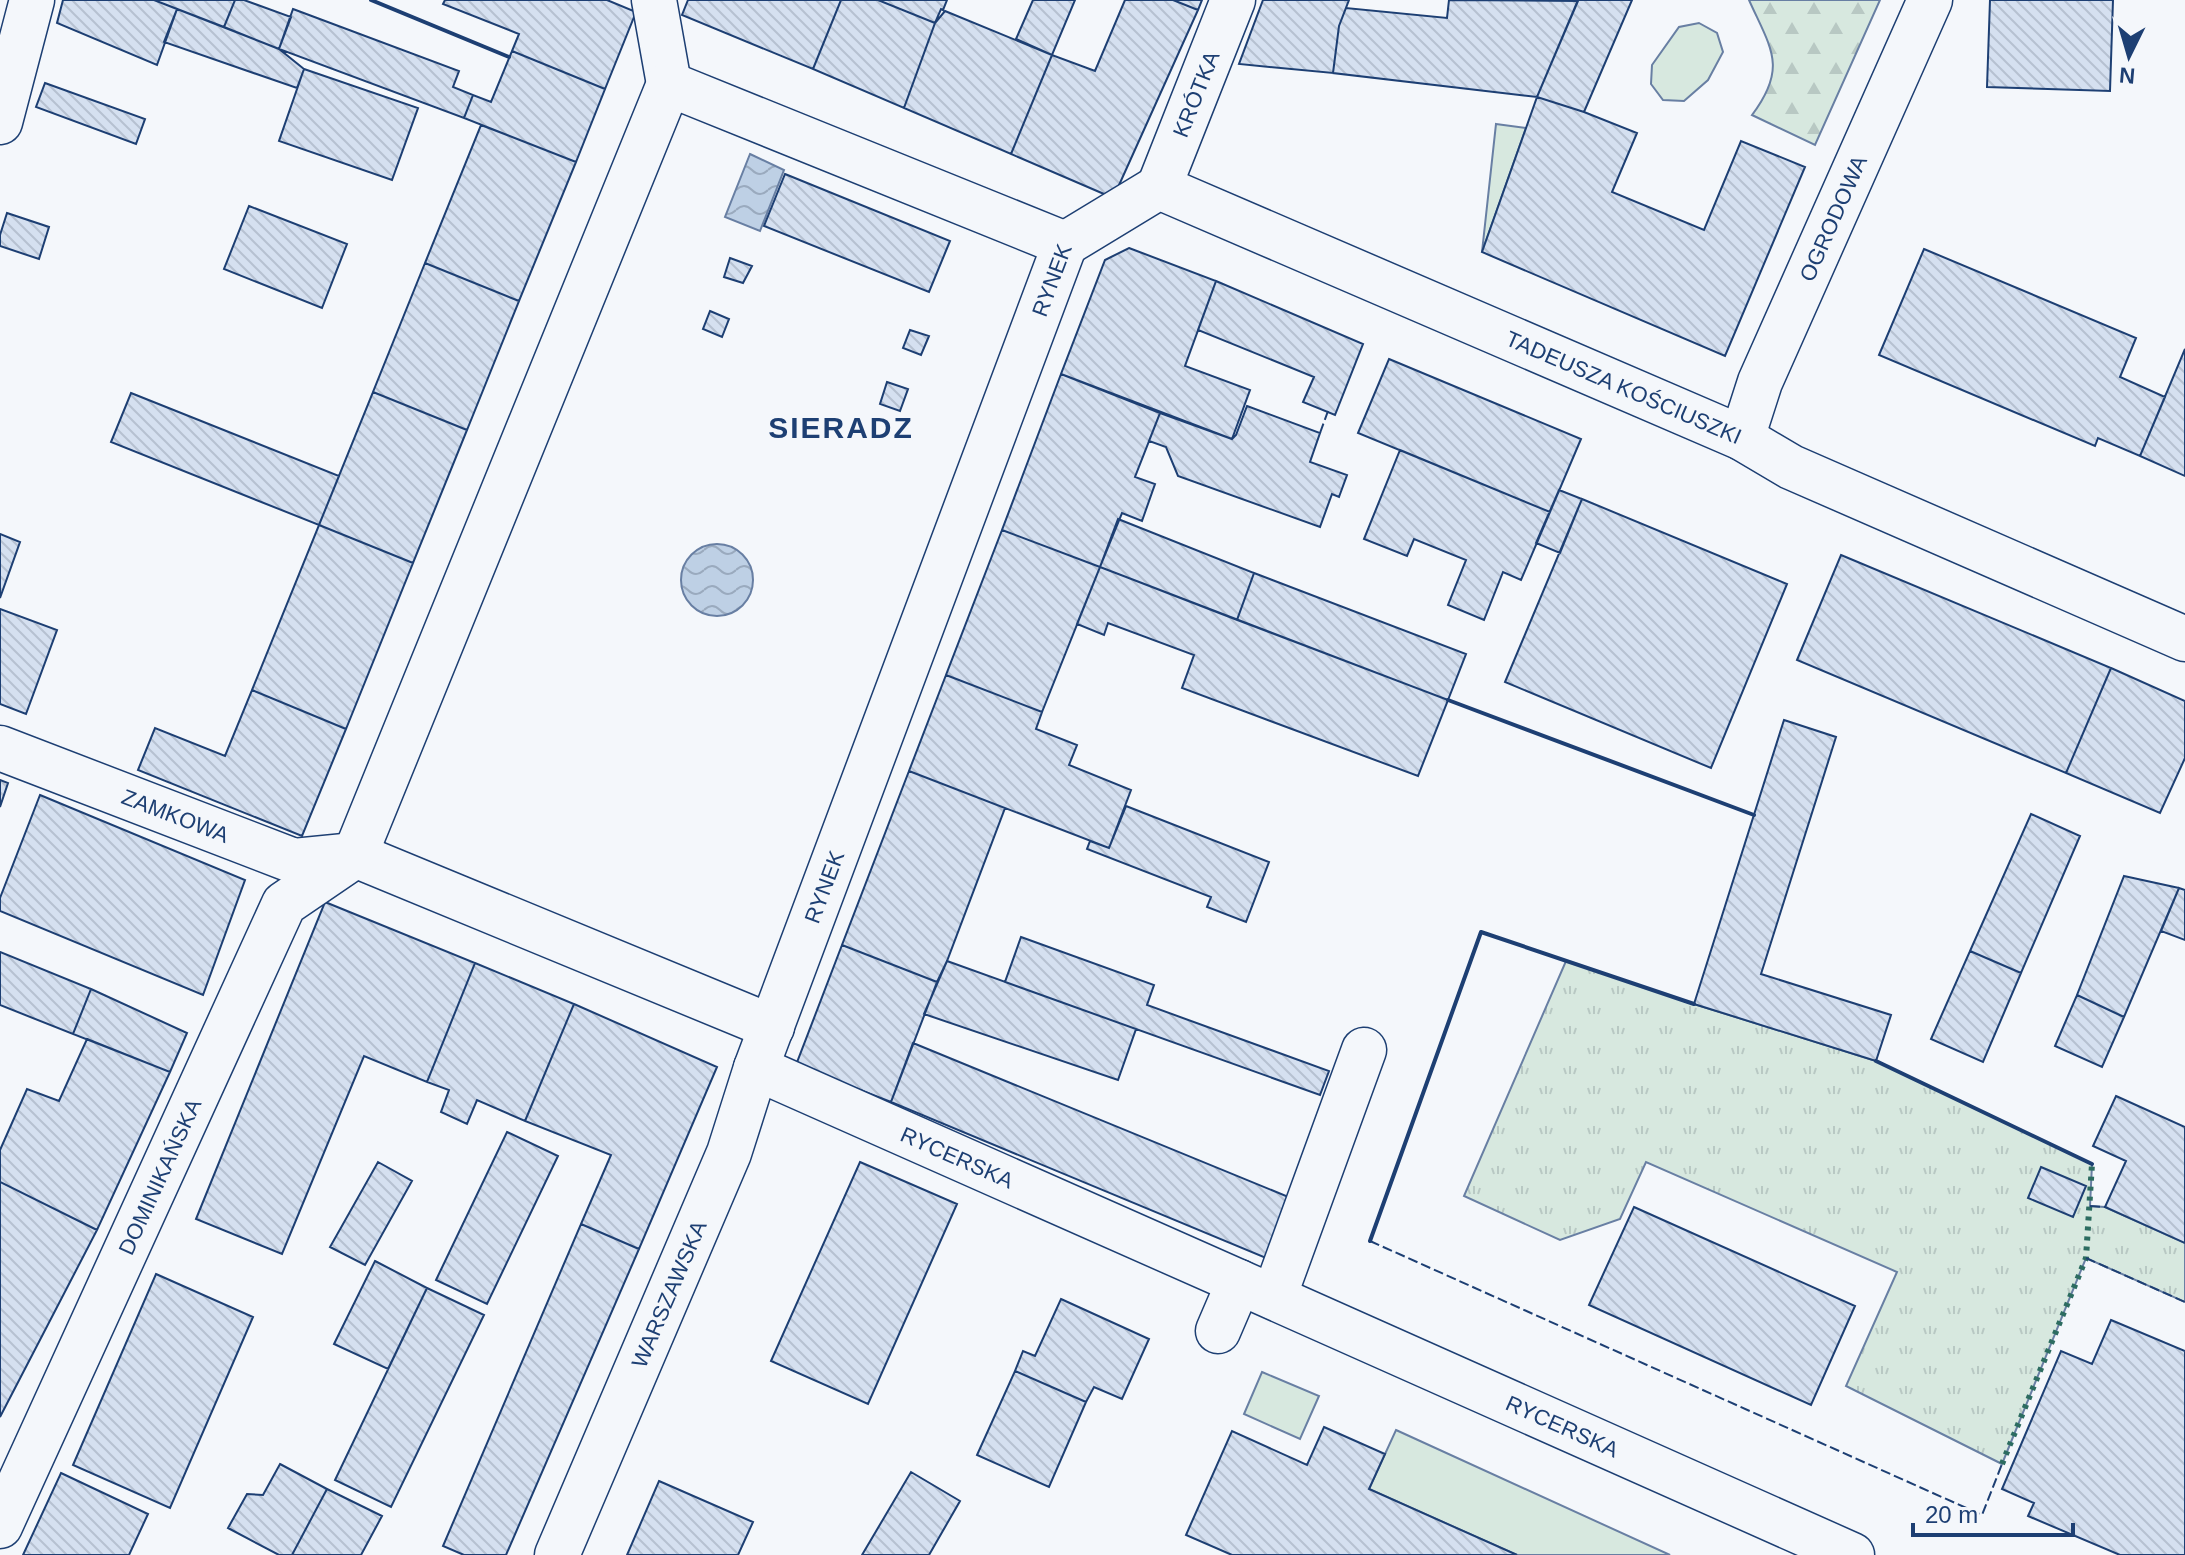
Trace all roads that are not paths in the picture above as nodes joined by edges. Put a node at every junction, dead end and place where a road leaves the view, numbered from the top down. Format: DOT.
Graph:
graph roads {
  1 [pos="32,0"];
  2 [pos="654,0"];
  3 [pos="1233,0"];
  4 [pos="1930,0"];
  5 [pos="669,84"];
  6 [pos="0,122"];
  7 [pos="1159,187"];
  8 [pos="1065,244"];
  9 [pos="1742,438"];
  10 [pos="2185,639"];
  11 [pos="0,748"];
  12 [pos="355,855"];
  13 [pos="772,1027"];
  14 [pos="1364,1050"];
  15 [pos="756,1068"];
  16 [pos="1257,1290"];
  17 [pos="1218,1331"];
  18 [pos="14,1461"];
  19 [pos="0,1526"];
  20 [pos="557,1555"];
  21 [pos="1852,1555"];
  1 -- 6 [label="street"];
  2 -- 5 [label="street"];
  3 -- 7 [label="street, KRÓTKA"];
  4 -- 9 [label="street, OGRODOWA"];
  5 -- 8 [label="street, RYNEK"];
  5 -- 12 [label="street"];
  7 -- 8 [label="street"];
  7 -- 9 [label="street, TADEUSZA KOŚCIUSZKI"];
  8 -- 13 [label="street, RYNEK"];
  9 -- 10 [label="street, TADEUSZA KOŚCIUSZKI"];
  11 -- 12 [label="street, ZAMKOWA"];
  12 -- 13 [label="street"];
  12 -- 18 [label="street, DOMINIKAŃSKA"];
  13 -- 15 [label="street, WARSZAWSKA"];
  14 -- 16 [label="street"];
  15 -- 16 [label="street, RYCERSKA"];
  15 -- 20 [label="street, WARSZAWSKA"];
  16 -- 17 [label="street"];
  16 -- 21 [label="street, RYCERSKA"];
  18 -- 19 [label="street, DOMINIKAŃSKA"];
}
